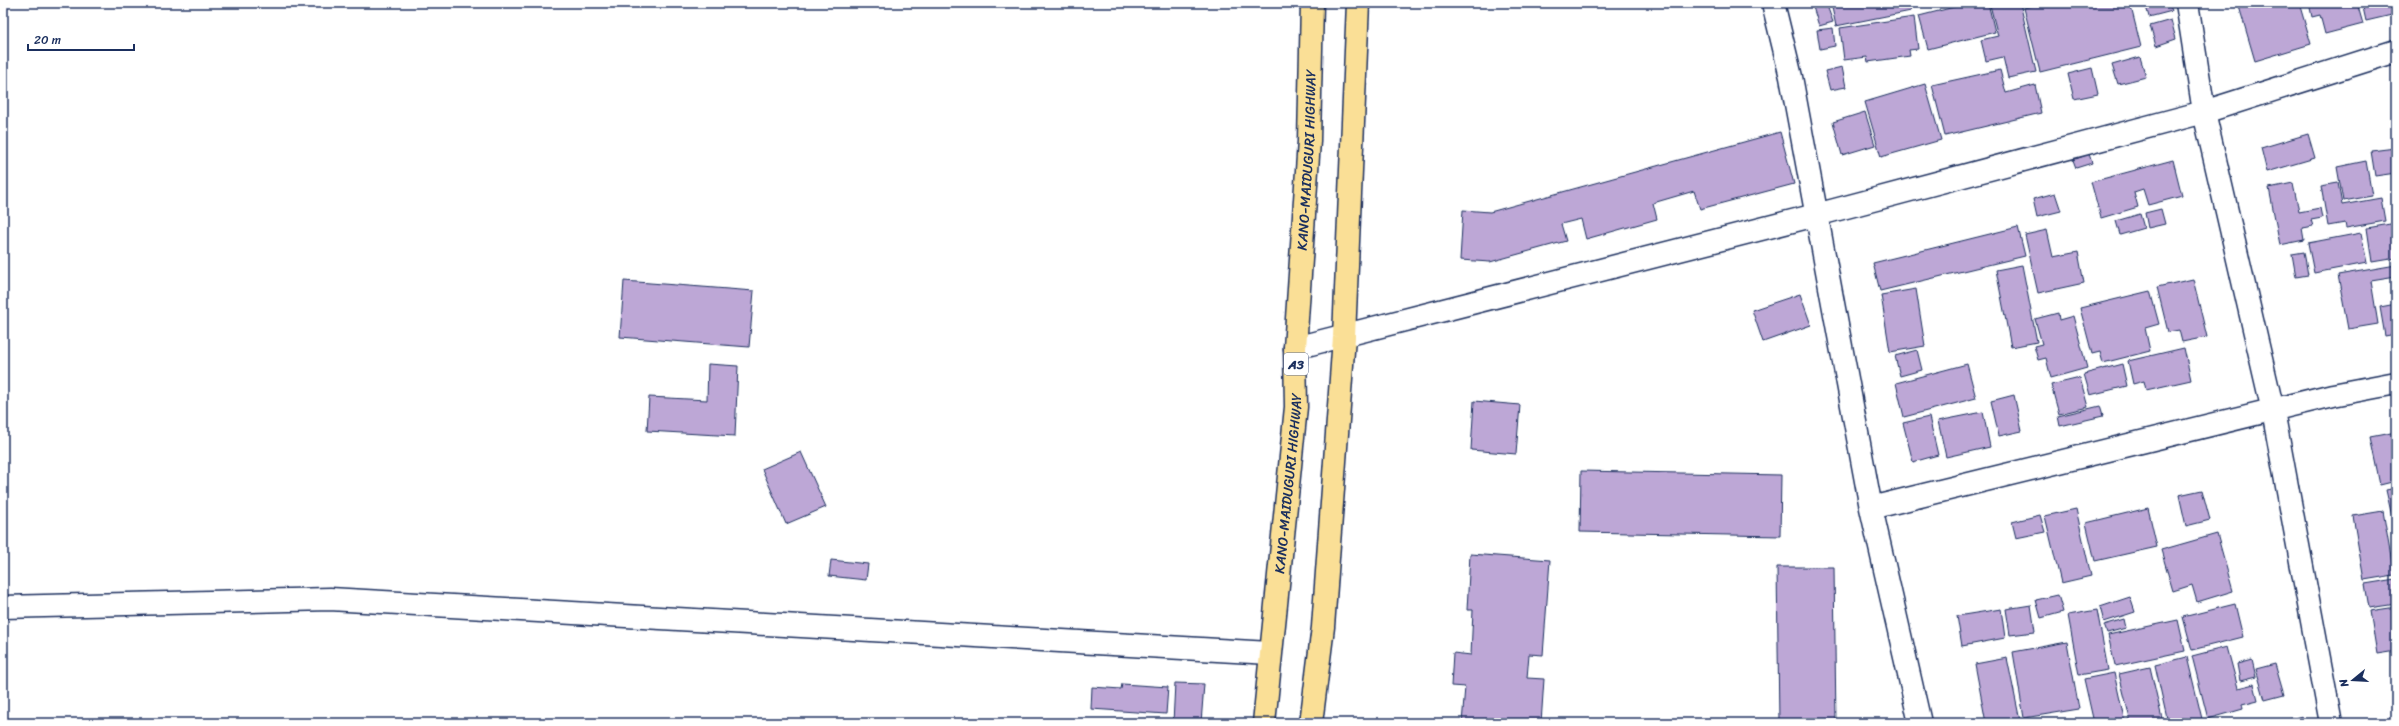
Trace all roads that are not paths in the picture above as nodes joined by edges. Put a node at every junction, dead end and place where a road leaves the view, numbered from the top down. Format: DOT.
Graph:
graph roads {
  1 [pos="1312,3"];
  2 [pos="1358,3"];
  3 [pos="1773,3"];
  4 [pos="2187,3"];
  5 [pos="2396,51"];
  6 [pos="2204,112"];
  7 [pos="1816,215"];
  8 [pos="1344,337"];
  9 [pos="1295,348"];
  10 [pos="2396,383"];
  11 [pos="2273,411"];
  12 [pos="1871,508"];
  13 [pos="3,607"];
  14 [pos="1270,653"];
  15 [pos="1264,723"];
  16 [pos="1311,723"];
  17 [pos="1920,723"];
  18 [pos="2331,723"];
  1 -- 9 [label="highway, KANO-MAIDUGURI HIGHWAY / A3"];
  2 -- 8 [label="highway"];
  3 -- 7 [label="street"];
  4 -- 6 [label="street"];
  5 -- 6 [label="street"];
  6 -- 7 [label="street"];
  6 -- 11 [label="street"];
  7 -- 8 [label="street"];
  7 -- 12 [label="street"];
  8 -- 9 [label="street"];
  8 -- 16 [label="highway"];
  9 -- 14 [label="highway, KANO-MAIDUGURI HIGHWAY / A3"];
  10 -- 11 [label="street"];
  11 -- 12 [label="street"];
  11 -- 18 [label="street"];
  12 -- 17 [label="street"];
  13 -- 14 [label="street"];
  14 -- 15 [label="highway, KANO-MAIDUGURI HIGHWAY / A3"];
}
